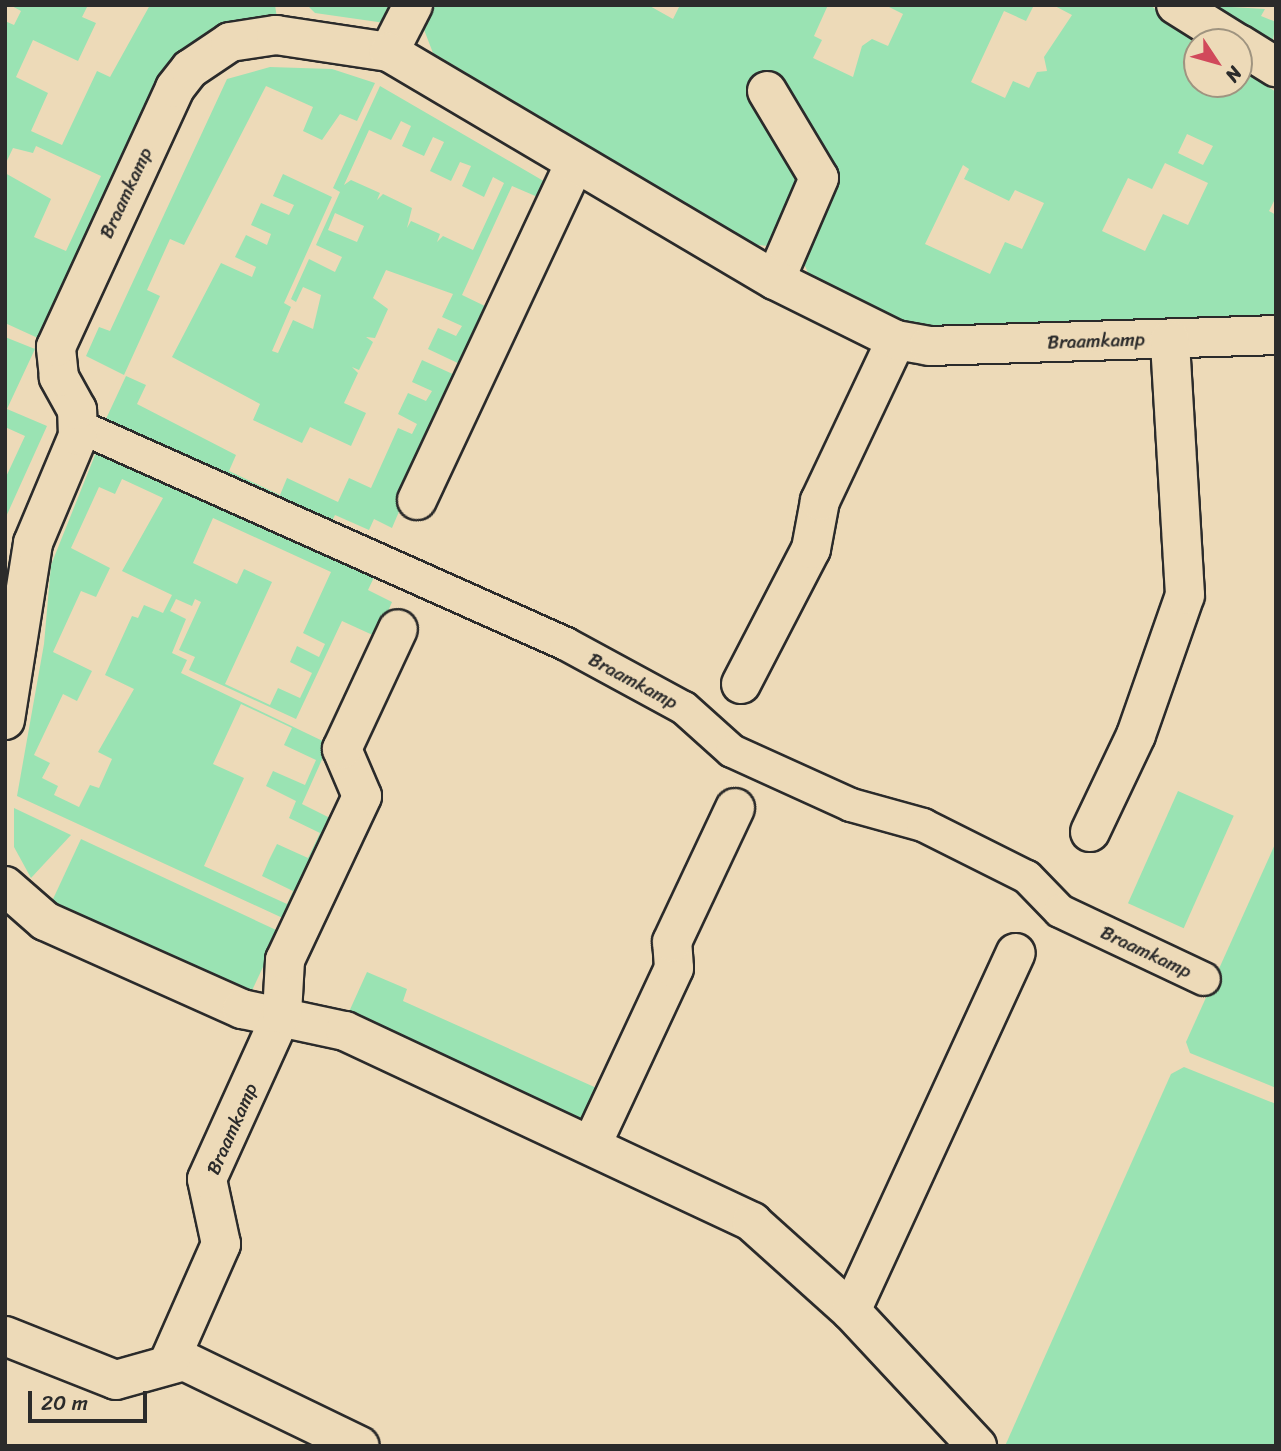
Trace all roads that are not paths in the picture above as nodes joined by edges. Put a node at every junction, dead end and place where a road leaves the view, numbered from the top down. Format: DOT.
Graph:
graph roads {
  1 [pos="413,5"];
  2 [pos="1176,5"];
  3 [pos="293,21"];
  4 [pos="1213,28"];
  5 [pos="389,52"];
  6 [pos="1253,53"];
  7 [pos="1276,67"];
  8 [pos="767,90"];
  9 [pos="574,164"];
  10 [pos="775,280"];
  11 [pos="1276,335"];
  12 [pos="1170,339"];
  13 [pos="896,340"];
  14 [pos="78,426"];
  15 [pos="417,500"];
  16 [pos="398,629"];
  17 [pos="12,639"];
  18 [pos="741,684"];
  19 [pos="5,720"];
  20 [pos="735,808"];
  21 [pos="1090,832"];
  22 [pos="5,886"];
  23 [pos="1016,953"];
  24 [pos="1205,979"];
  25 [pos="282,1014"];
  26 [pos="592,1144"];
  27 [pos="851,1311"];
  28 [pos="5,1336"];
  29 [pos="169,1362"];
  30 [pos="971,1444"];
  31 [pos="360,1446"];
  1 -- 5 [label="street"];
  2 -- 4 [label="street"];
  3 -- 5 [label="street, Braamkamp"];
  3 -- 14 [label="street, Braamkamp"];
  5 -- 9 [label="street, Braamkamp"];
  6 -- 7 [label="street"];
  8 -- 10 [label="street"];
  9 -- 10 [label="street, Braamkamp"];
  9 -- 15 [label="street"];
  10 -- 13 [label="street, Braamkamp"];
  11 -- 12 [label="street, Braamkamp"];
  12 -- 13 [label="street, Braamkamp"];
  12 -- 21 [label="street, Braamkamp"];
  13 -- 18 [label="street"];
  14 -- 17 [label="street"];
  14 -- 24 [label="street, Braamkamp"];
  16 -- 25 [label="street, Braamkamp"];
  17 -- 19 [label="street"];
  20 -- 26 [label="street"];
  22 -- 25 [label="street"];
  23 -- 27 [label="street"];
  25 -- 26 [label="street"];
  25 -- 29 [label="street, Braamkamp"];
  26 -- 27 [label="street"];
  27 -- 30 [label="street"];
  28 -- 29 [label="street"];
  29 -- 31 [label="street"];
}
